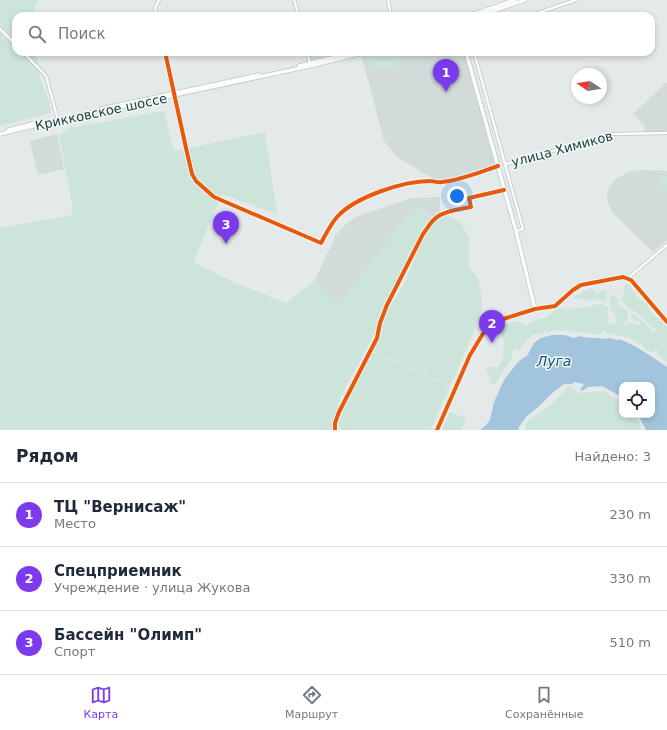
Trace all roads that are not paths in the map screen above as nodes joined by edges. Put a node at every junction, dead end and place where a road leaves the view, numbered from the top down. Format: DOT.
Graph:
graph roads {
  1 [pos="159,0"];
  2 [pos="294,0"];
  3 [pos="388,0"];
  4 [pos="515,0"];
  5 [pos="525,0"];
  6 [pos="576,0"];
  7 [pos="156,12"];
  8 [pos="298,12"];
  9 [pos="390,12"];
  10 [pos="480,12"];
  11 [pos="490,12"];
  12 [pos="541,12"];
  13 [pos="0,29"];
  14 [pos="12,41"];
  15 [pos="27,56"];
  16 [pos="166,56"];
  17 [pos="308,56"];
  18 [pos="342,56"];
  19 [pos="349,56"];
  20 [pos="467,56"];
  21 [pos="475,56"];
  22 [pos="310,65"];
  23 [pos="175,94"];
  24 [pos="57,119"];
  25 [pos="667,132"];
  26 [pos="0,133"];
  27 [pos="506,164"];
  28 [pos="498,166"];
  29 [pos="504,190"];
  30 [pos="516,231"];
  31 [pos="667,245"];
  32 [pos="628,278"];
  33 [pos="535,309"];
  34 [pos="667,322"];
  35 [pos="335,430"];
  36 [pos="437,430"];
  1 -- 7 [label="street"];
  2 -- 8 [label="street"];
  3 -- 9 [label="street"];
  4 -- 10 [label="street"];
  5 -- 11 [label="street"];
  6 -- 12 [label="street"];
  13 -- 14 [label="street"];
  15 -- 24 [label="street"];
  16 -- 23 [label="street"];
  17 -- 22 [label="street"];
  18 -- 22 [label="street"];
  19 -- 22 [label="street, Крикковское шоссе"];
  20 -- 28 [label="street"];
  21 -- 27 [label="street"];
  22 -- 23 [label="street, Крикковское шоссе"];
  23 -- 24 [label="street, Крикковское шоссе"];
  23 -- 28 [label="street"];
  24 -- 26 [label="street, Крикковское шоссе"];
  25 -- 27 [label="street, улица Химиков"];
  27 -- 30 [label="street"];
  28 -- 29 [label="street"];
  29 -- 30 [label="street"];
  29 -- 35 [label="street"];
  30 -- 33 [label="street"];
  31 -- 32 [label="street"];
  32 -- 33 [label="street"];
  32 -- 34 [label="street"];
  33 -- 36 [label="street"];
}
